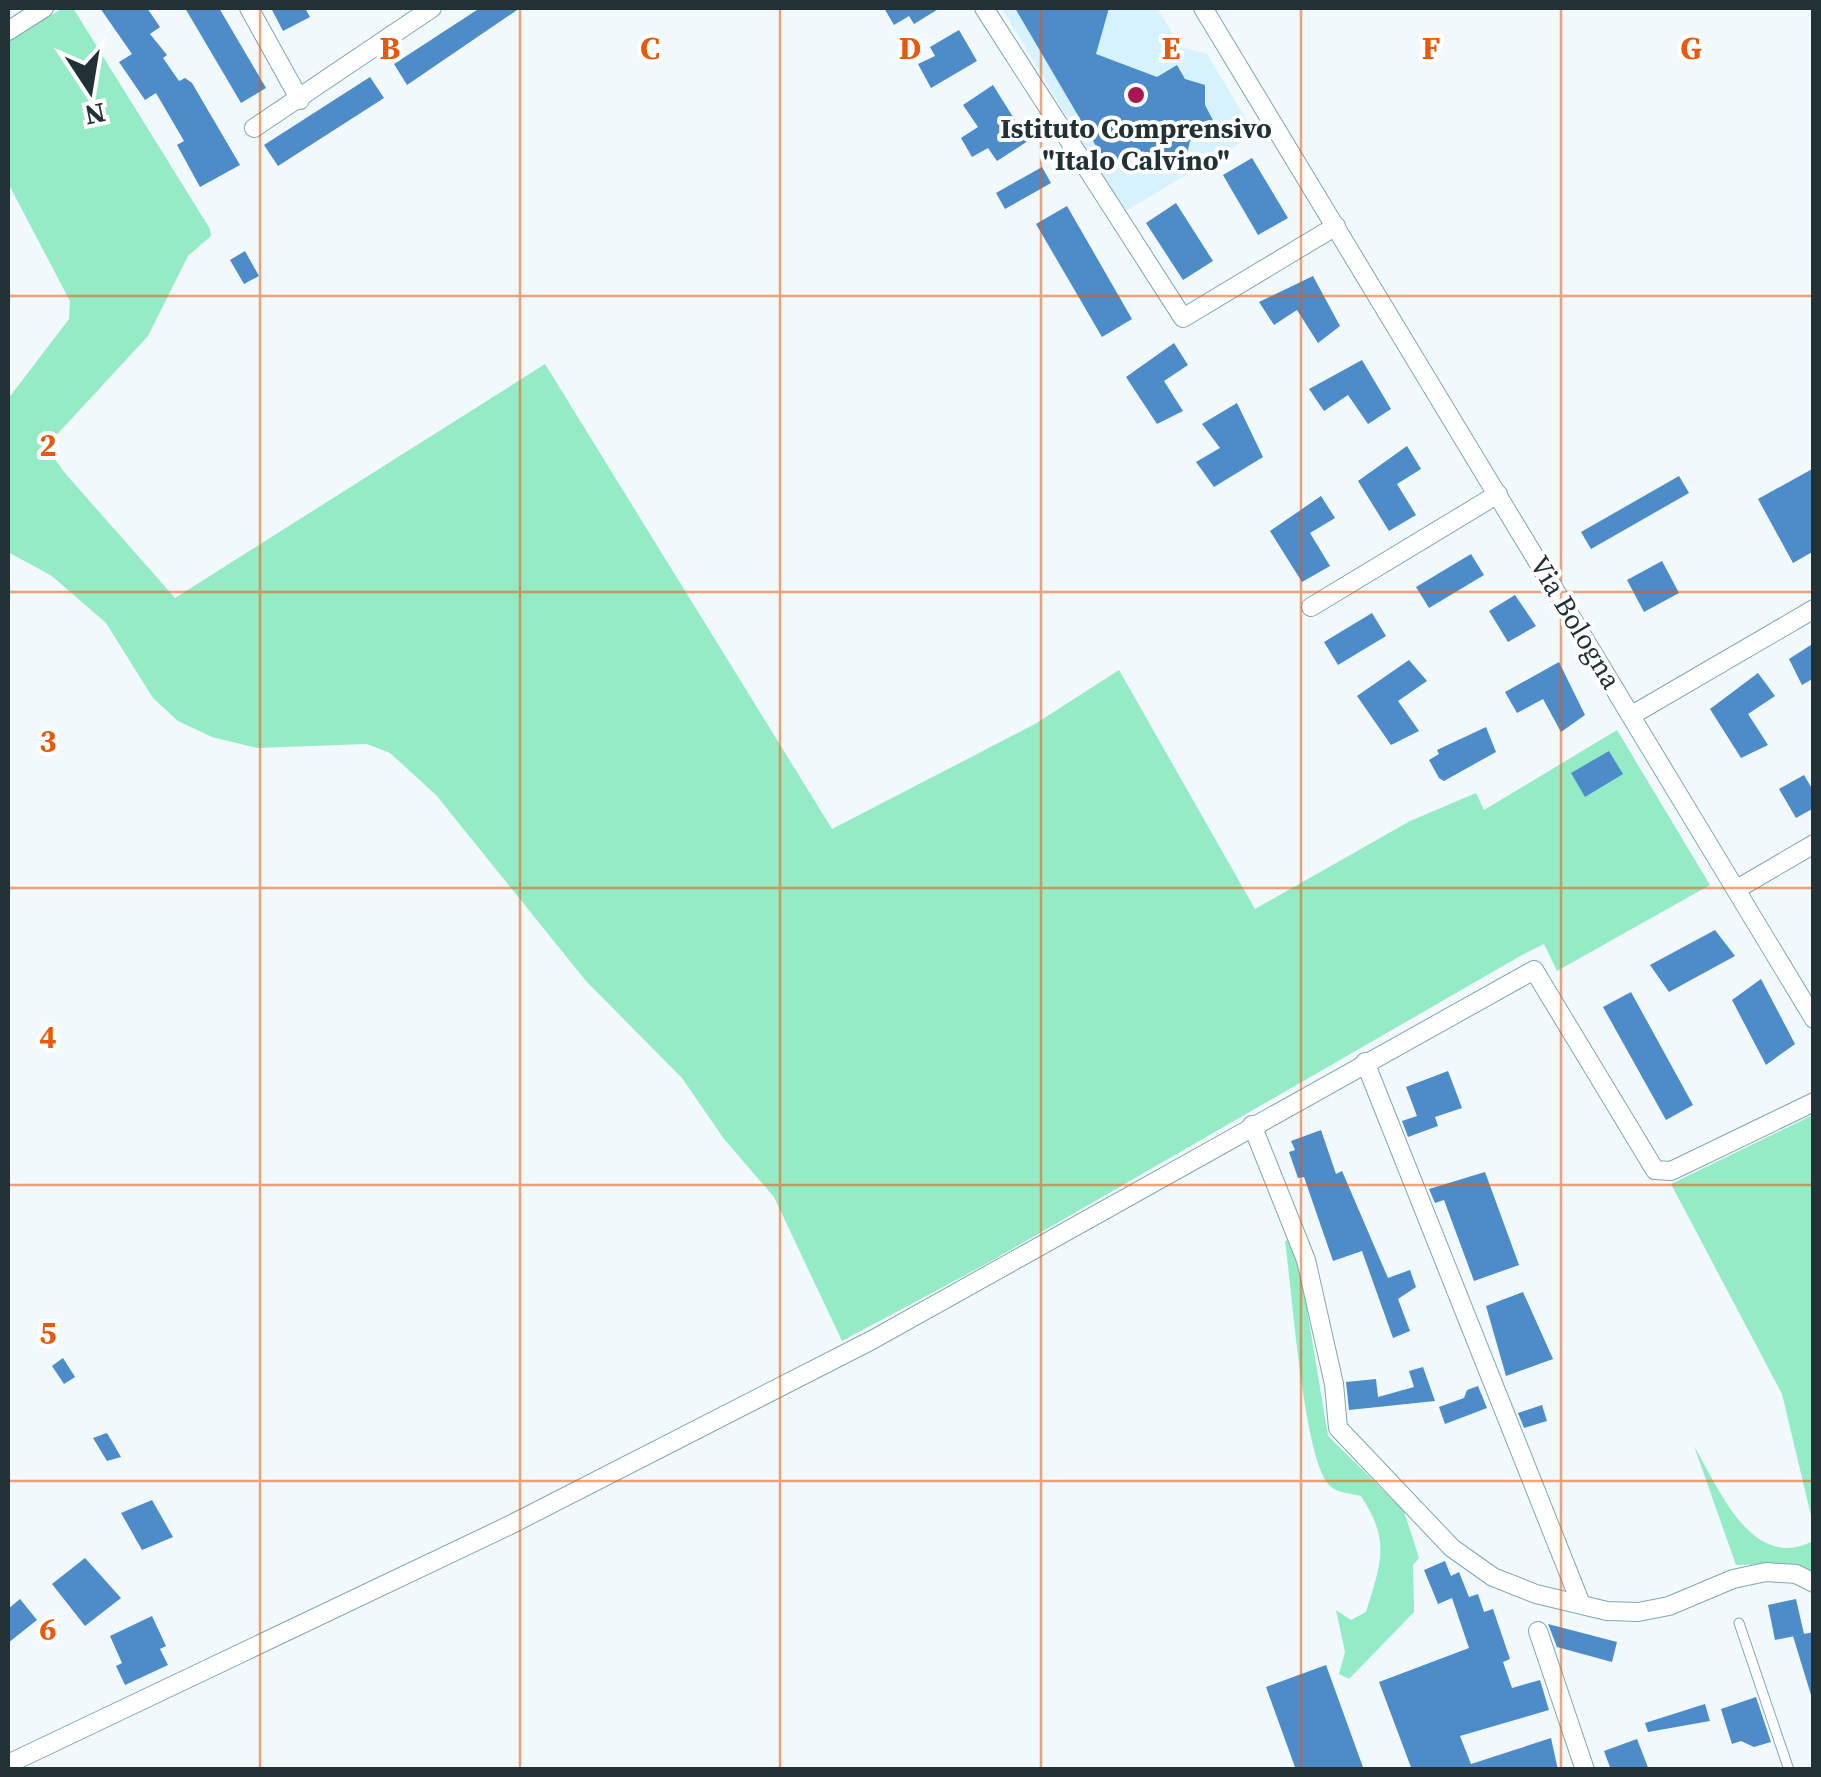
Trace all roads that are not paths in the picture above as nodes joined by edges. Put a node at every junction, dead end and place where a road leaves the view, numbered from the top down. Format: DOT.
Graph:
graph roads {
  1 [pos="44,8"];
  2 [pos="249,8"];
  3 [pos="432,8"];
  4 [pos="984,8"];
  5 [pos="1204,8"];
  6 [pos="8,31"];
  7 [pos="300,100"];
  8 [pos="254,128"];
  9 [pos="1336,226"];
  10 [pos="1498,494"];
  11 [pos="1311,607"];
  12 [pos="1814,610"];
  13 [pos="1632,716"];
  14 [pos="1814,844"];
  15 [pos="1737,889"];
  16 [pos="1814,1019"];
  17 [pos="1365,1062"];
  18 [pos="1814,1102"];
  19 [pos="1252,1125"];
  20 [pos="1814,1583"];
  21 [pos="1581,1604"];
  22 [pos="1739,1623"];
  23 [pos="1538,1630"];
  24 [pos="8,1764"];
  25 [pos="1584,1770"];
  26 [pos="1789,1770"];
  1 -- 6 [label="street"];
  2 -- 7 [label="street"];
  3 -- 7 [label="street"];
  4 -- 9 [label="street"];
  5 -- 9 [label="street, Via Bologna"];
  7 -- 8 [label="street"];
  9 -- 10 [label="street, Via Bologna"];
  10 -- 11 [label="street"];
  10 -- 13 [label="street, Via Bologna"];
  12 -- 13 [label="street"];
  13 -- 15 [label="street, Via Bologna"];
  14 -- 15 [label="street"];
  15 -- 16 [label="street, Via Bologna"];
  17 -- 18 [label="street"];
  17 -- 19 [label="street"];
  17 -- 21 [label="street"];
  19 -- 21 [label="street"];
  19 -- 24 [label="street"];
  20 -- 21 [label="street"];
  22 -- 26 [label="lane"];
  23 -- 25 [label="street"];
}
